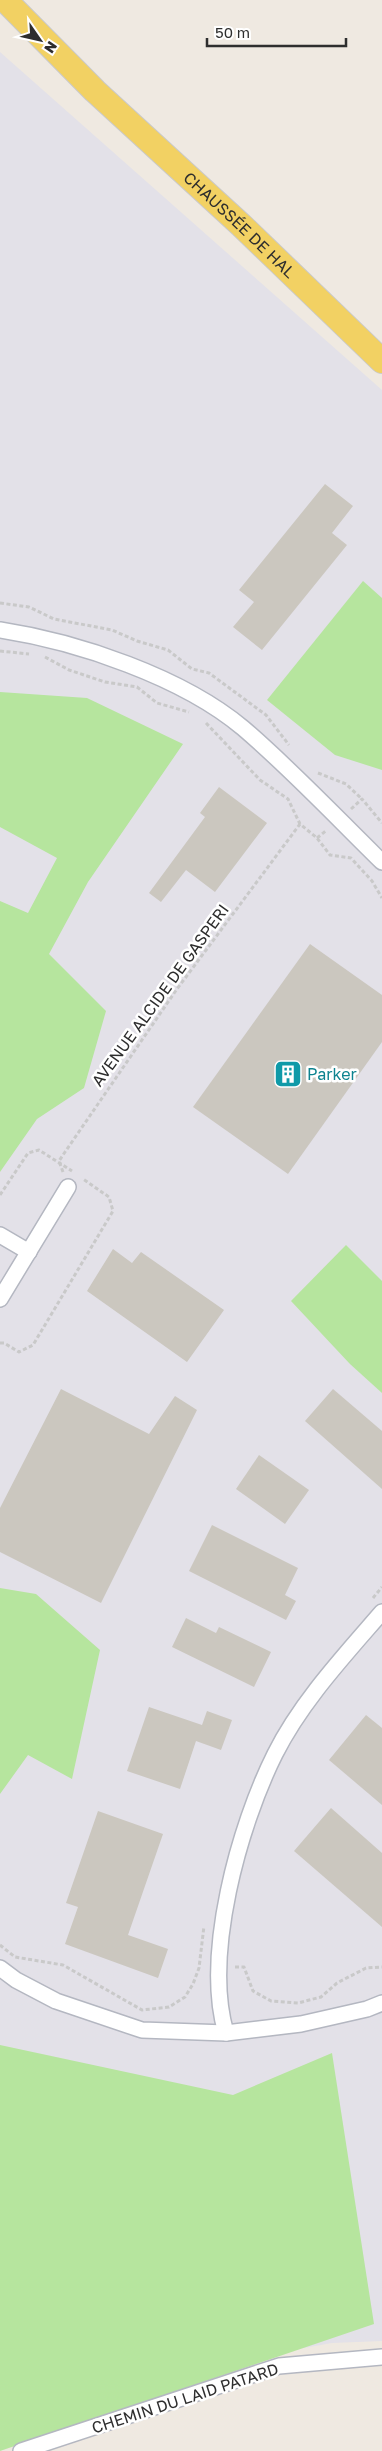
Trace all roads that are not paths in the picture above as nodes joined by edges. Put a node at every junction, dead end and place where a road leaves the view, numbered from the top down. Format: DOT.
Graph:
graph roads {
  1 [pos="5,0"];
  2 [pos="0,19"];
  3 [pos="94,91"];
  4 [pos="382,361"];
  5 [pos="0,630"];
  6 [pos="382,862"];
  7 [pos="68,1187"];
  8 [pos="0,1234"];
  9 [pos="29,1252"];
  10 [pos="0,1299"];
  11 [pos="382,1612"];
  12 [pos="0,1968"];
  13 [pos="382,2003"];
  14 [pos="226,2033"];
  15 [pos="382,2357"];
  16 [pos="21,2451"];
  1 -- 3 [label="main road, CHAUSSÉE DE HAL"];
  2 -- 3 [label="main road, CHAUSSÉE DE HAL"];
  3 -- 4 [label="main road, CHAUSSÉE DE HAL"];
  5 -- 6 [label="street"];
  7 -- 9 [label="street"];
  8 -- 9 [label="street"];
  9 -- 10 [label="street"];
  11 -- 14 [label="street"];
  12 -- 14 [label="street"];
  13 -- 14 [label="street"];
  15 -- 16 [label="street, CHEMIN DU LAID PATARD"];
}
